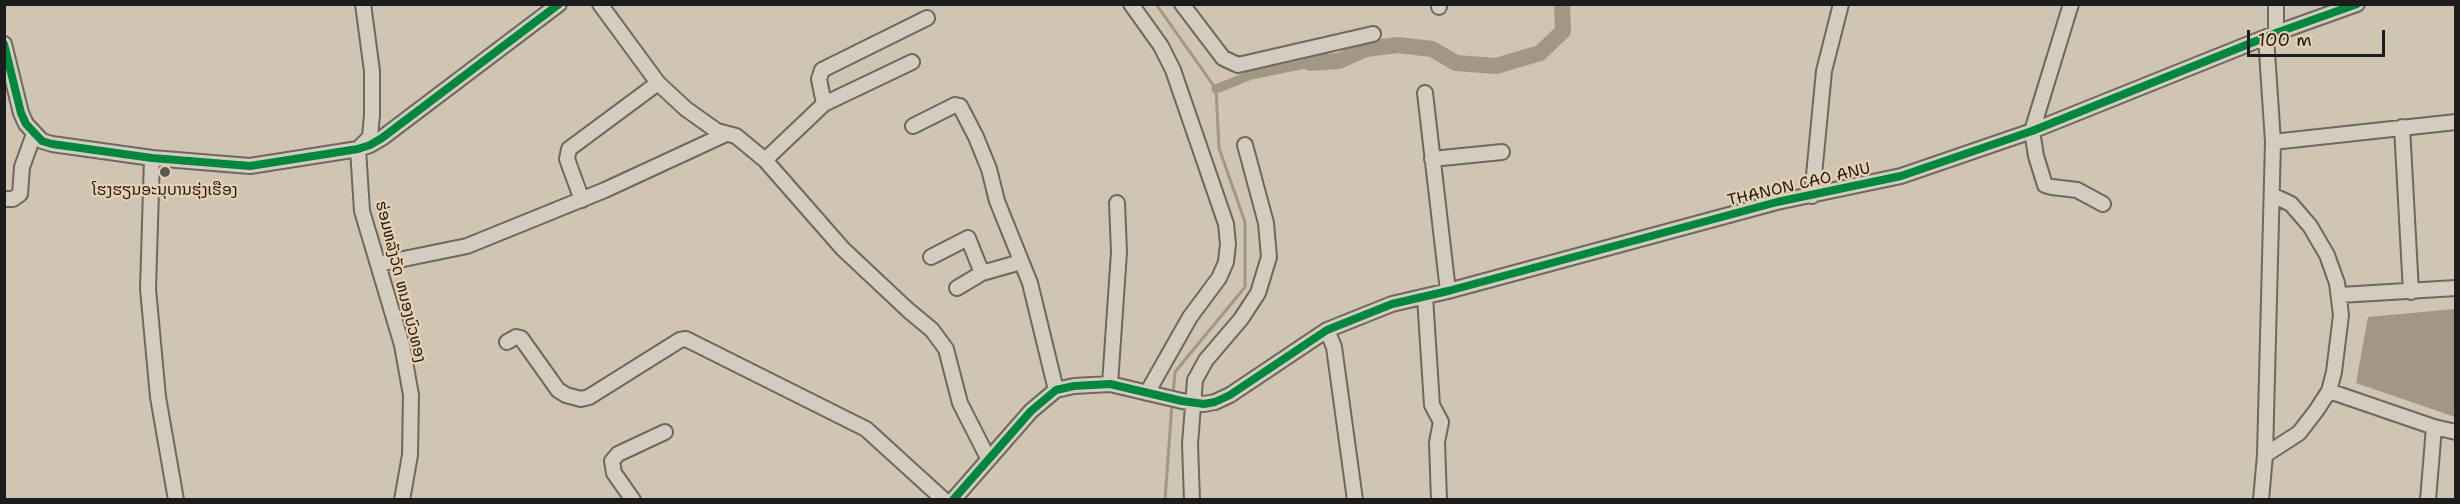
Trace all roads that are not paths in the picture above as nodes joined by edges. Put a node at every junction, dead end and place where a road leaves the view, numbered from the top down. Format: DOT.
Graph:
graph roads {
  1 [pos="363,4"];
  2 [pos="559,4"];
  3 [pos="600,4"];
  4 [pos="1131,4"];
  5 [pos="1182,4"];
  6 [pos="1841,4"];
  7 [pos="2071,4"];
  8 [pos="2276,4"];
  9 [pos="2357,4"];
  10 [pos="927,18"];
  11 [pos="1373,34"];
  12 [pos="2271,35"];
  13 [pos="4,44"];
  14 [pos="912,62"];
  15 [pos="658,83"];
  16 [pos="1425,93"];
  17 [pos="824,104"];
  18 [pos="2456,122"];
  19 [pos="913,126"];
  20 [pos="2402,127"];
  21 [pos="2032,131"];
  22 [pos="34,134"];
  23 [pos="726,134"];
  24 [pos="2273,142"];
  25 [pos="1245,146"];
  26 [pos="358,149"];
  27 [pos="1502,152"];
  28 [pos="152,158"];
  29 [pos="1432,159"];
  30 [pos="765,160"];
  31 [pos="2272,195"];
  32 [pos="1812,196"];
  33 [pos="4,199"];
  34 [pos="582,200"];
  35 [pos="1117,203"];
  36 [pos="2103,204"];
  37 [pos="932,257"];
  38 [pos="1021,262"];
  39 [pos="379,264"];
  40 [pos="982,273"];
  41 [pos="957,288"];
  42 [pos="2456,288"];
  43 [pos="1448,291"];
  44 [pos="2411,292"];
  45 [pos="2340,295"];
  46 [pos="1425,297"];
  47 [pos="1327,330"];
  48 [pos="507,342"];
  49 [pos="1110,384"];
  50 [pos="1056,390"];
  51 [pos="2329,391"];
  52 [pos="1147,393"];
  53 [pos="1187,402"];
  54 [pos="2434,427"];
  55 [pos="665,432"];
  56 [pos="2456,432"];
  57 [pos="2265,455"];
  58 [pos="988,458"];
  59 [pos="176,500"];
  60 [pos="402,500"];
  61 [pos="633,500"];
  62 [pos="944,500"];
  63 [pos="953,500"];
  64 [pos="1192,500"];
  65 [pos="1355,500"];
  66 [pos="1439,500"];
  67 [pos="2261,500"];
  68 [pos="2428,500"];
  1 -- 26 [label="street"];
  2 -- 26 [label="street"];
  3 -- 15 [label="street"];
  4 -- 52 [label="street"];
  5 -- 11 [label="street"];
  6 -- 32 [label="street"];
  7 -- 21 [label="street"];
  8 -- 12 [label="street"];
  9 -- 12 [label="street, THANON CAO ANU"];
  10 -- 17 [label="street"];
  12 -- 21 [label="street, THANON CAO ANU"];
  12 -- 24 [label="street"];
  13 -- 22 [label="street"];
  14 -- 17 [label="street"];
  15 -- 23 [label="street"];
  15 -- 34 [label="street"];
  16 -- 29 [label="street"];
  17 -- 30 [label="street"];
  18 -- 20 [label="street"];
  19 -- 38 [label="street"];
  20 -- 24 [label="street"];
  20 -- 44 [label="street"];
  21 -- 32 [label="street, THANON CAO ANU"];
  21 -- 36 [label="street"];
  22 -- 28 [label="street"];
  22 -- 33 [label="street"];
  23 -- 30 [label="street"];
  23 -- 34 [label="street"];
  24 -- 31 [label="street"];
  25 -- 53 [label="street"];
  26 -- 28 [label="street"];
  26 -- 39 [label="street, ຮ່ອມຫລັງວັດ ຫນອງບົວທອງ"];
  27 -- 29 [label="street"];
  28 -- 59 [label="street"];
  29 -- 43 [label="street"];
  30 -- 58 [label="street"];
  31 -- 45 [label="street"];
  31 -- 57 [label="street"];
  32 -- 43 [label="street, THANON CAO ANU"];
  34 -- 39 [label="street"];
  35 -- 49 [label="street"];
  37 -- 40 [label="street"];
  38 -- 40 [label="street"];
  38 -- 50 [label="street"];
  39 -- 60 [label="street, ຮ່ອມຫລັງວັດ ຫນອງບົວທອງ"];
  40 -- 41 [label="street"];
  42 -- 44 [label="street"];
  43 -- 46 [label="street, THANON CAO ANU"];
  44 -- 45 [label="street"];
  45 -- 51 [label="street"];
  46 -- 47 [label="street, THANON CAO ANU"];
  46 -- 66 [label="street"];
  47 -- 53 [label="street, THANON CAO ANU"];
  47 -- 65 [label="street"];
  48 -- 62 [label="street"];
  49 -- 50 [label="street"];
  49 -- 52 [label="street"];
  50 -- 58 [label="street"];
  51 -- 54 [label="street"];
  51 -- 57 [label="street"];
  52 -- 53 [label="street"];
  53 -- 64 [label="street"];
  54 -- 56 [label="street"];
  54 -- 68 [label="street"];
  55 -- 61 [label="street"];
  57 -- 67 [label="street"];
  58 -- 63 [label="street"];
}
